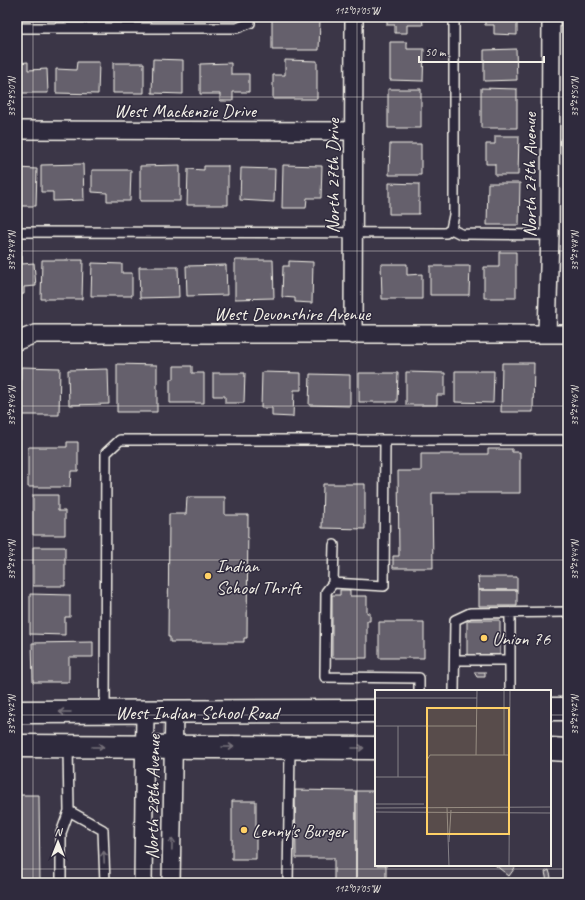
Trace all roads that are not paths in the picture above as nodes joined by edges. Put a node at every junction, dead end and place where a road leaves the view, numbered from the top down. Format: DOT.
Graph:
graph roads {
  1 [pos="250,17"];
  2 [pos="354,17"];
  3 [pos="454,17"];
  4 [pos="551,17"];
  5 [pos="17,28"];
  6 [pos="17,130"];
  7 [pos="353,131"];
  8 [pos="451,229"];
  9 [pos="17,232"];
  10 [pos="354,233"];
  11 [pos="550,235"];
  12 [pos="548,333"];
  13 [pos="353,334"];
  14 [pos="568,334"];
  15 [pos="17,341"];
  16 [pos="385,440"];
  17 [pos="568,440"];
  18 [pos="334,545"];
  19 [pos="333,583"];
  20 [pos="568,612"];
  21 [pos="510,613"];
  22 [pos="454,660"];
  23 [pos="510,660"];
  24 [pos="419,690"];
  25 [pos="454,690"];
  26 [pos="510,690"];
  27 [pos="551,709"];
  28 [pos="568,709"];
  29 [pos="375,711"];
  30 [pos="17,712"];
  31 [pos="105,712"];
  32 [pos="145,712"];
  33 [pos="174,712"];
  34 [pos="17,746"];
  35 [pos="68,746"];
  36 [pos="145,747"];
  37 [pos="174,747"];
  38 [pos="290,748"];
  39 [pos="375,748"];
  40 [pos="551,749"];
  41 [pos="568,750"];
  42 [pos="69,811"];
  43 [pos="61,883"];
  44 [pos="105,883"];
  45 [pos="144,883"];
  46 [pos="171,883"];
  47 [pos="288,883"];
  1 -- 5 [label="lane"];
  2 -- 7 [label="street, North 27th Drive"];
  3 -- 8 [label="lane"];
  4 -- 11 [label="street, North 27th Avenue"];
  6 -- 7 [label="street, West Mackenzie Drive"];
  7 -- 10 [label="street, North 27th Drive"];
  8 -- 10 [label="lane"];
  8 -- 11 [label="lane"];
  9 -- 10 [label="lane"];
  10 -- 13 [label="street, North 27th Drive"];
  11 -- 12 [label="street, North 27th Avenue"];
  12 -- 13 [label="street, West Devonshire Avenue"];
  12 -- 14 [label="street, West Devonshire Avenue"];
  13 -- 15 [label="street, West Devonshire Avenue"];
  16 -- 17 [label="lane"];
  16 -- 19 [label="lane"];
  16 -- 31 [label="lane"];
  18 -- 19 [label="lane"];
  19 -- 24 [label="lane"];
  20 -- 21 [label="lane"];
  21 -- 22 [label="lane"];
  21 -- 23 [label="lane"];
  22 -- 23 [label="lane"];
  22 -- 25 [label="lane"];
  23 -- 26 [label="lane"];
  27 -- 28 [label="main road"];
  29 -- 33 [label="main road, West Indian School Road"];
  31 -- 30 [label="main road, West Indian School Road, one-way"];
  31 -- 32 [label="main road, West Indian School Road"];
  32 -- 33 [label="main road, West Indian School Road"];
  32 -- 36 [label="street, North 28th Avenue"];
  33 -- 37 [label="street, North 28th Avenue"];
  34 -- 35 [label="main road, West Indian School Road"];
  35 -- 36 [label="main road, West Indian School Road, one-way"];
  35 -- 42 [label="lane"];
  36 -- 37 [label="main road, West Indian School Road"];
  36 -- 45 [label="street, North 28th Avenue"];
  37 -- 38 [label="main road, West Indian School Road, one-way"];
  46 -- 37 [label="street, North 28th Avenue, one-way"];
  38 -- 39 [label="main road, West Indian School Road, one-way"];
  38 -- 47 [label="lane"];
  40 -- 41 [label="main road"];
  42 -- 43 [label="lane"];
  44 -- 42 [label="lane, one-way"];
}
